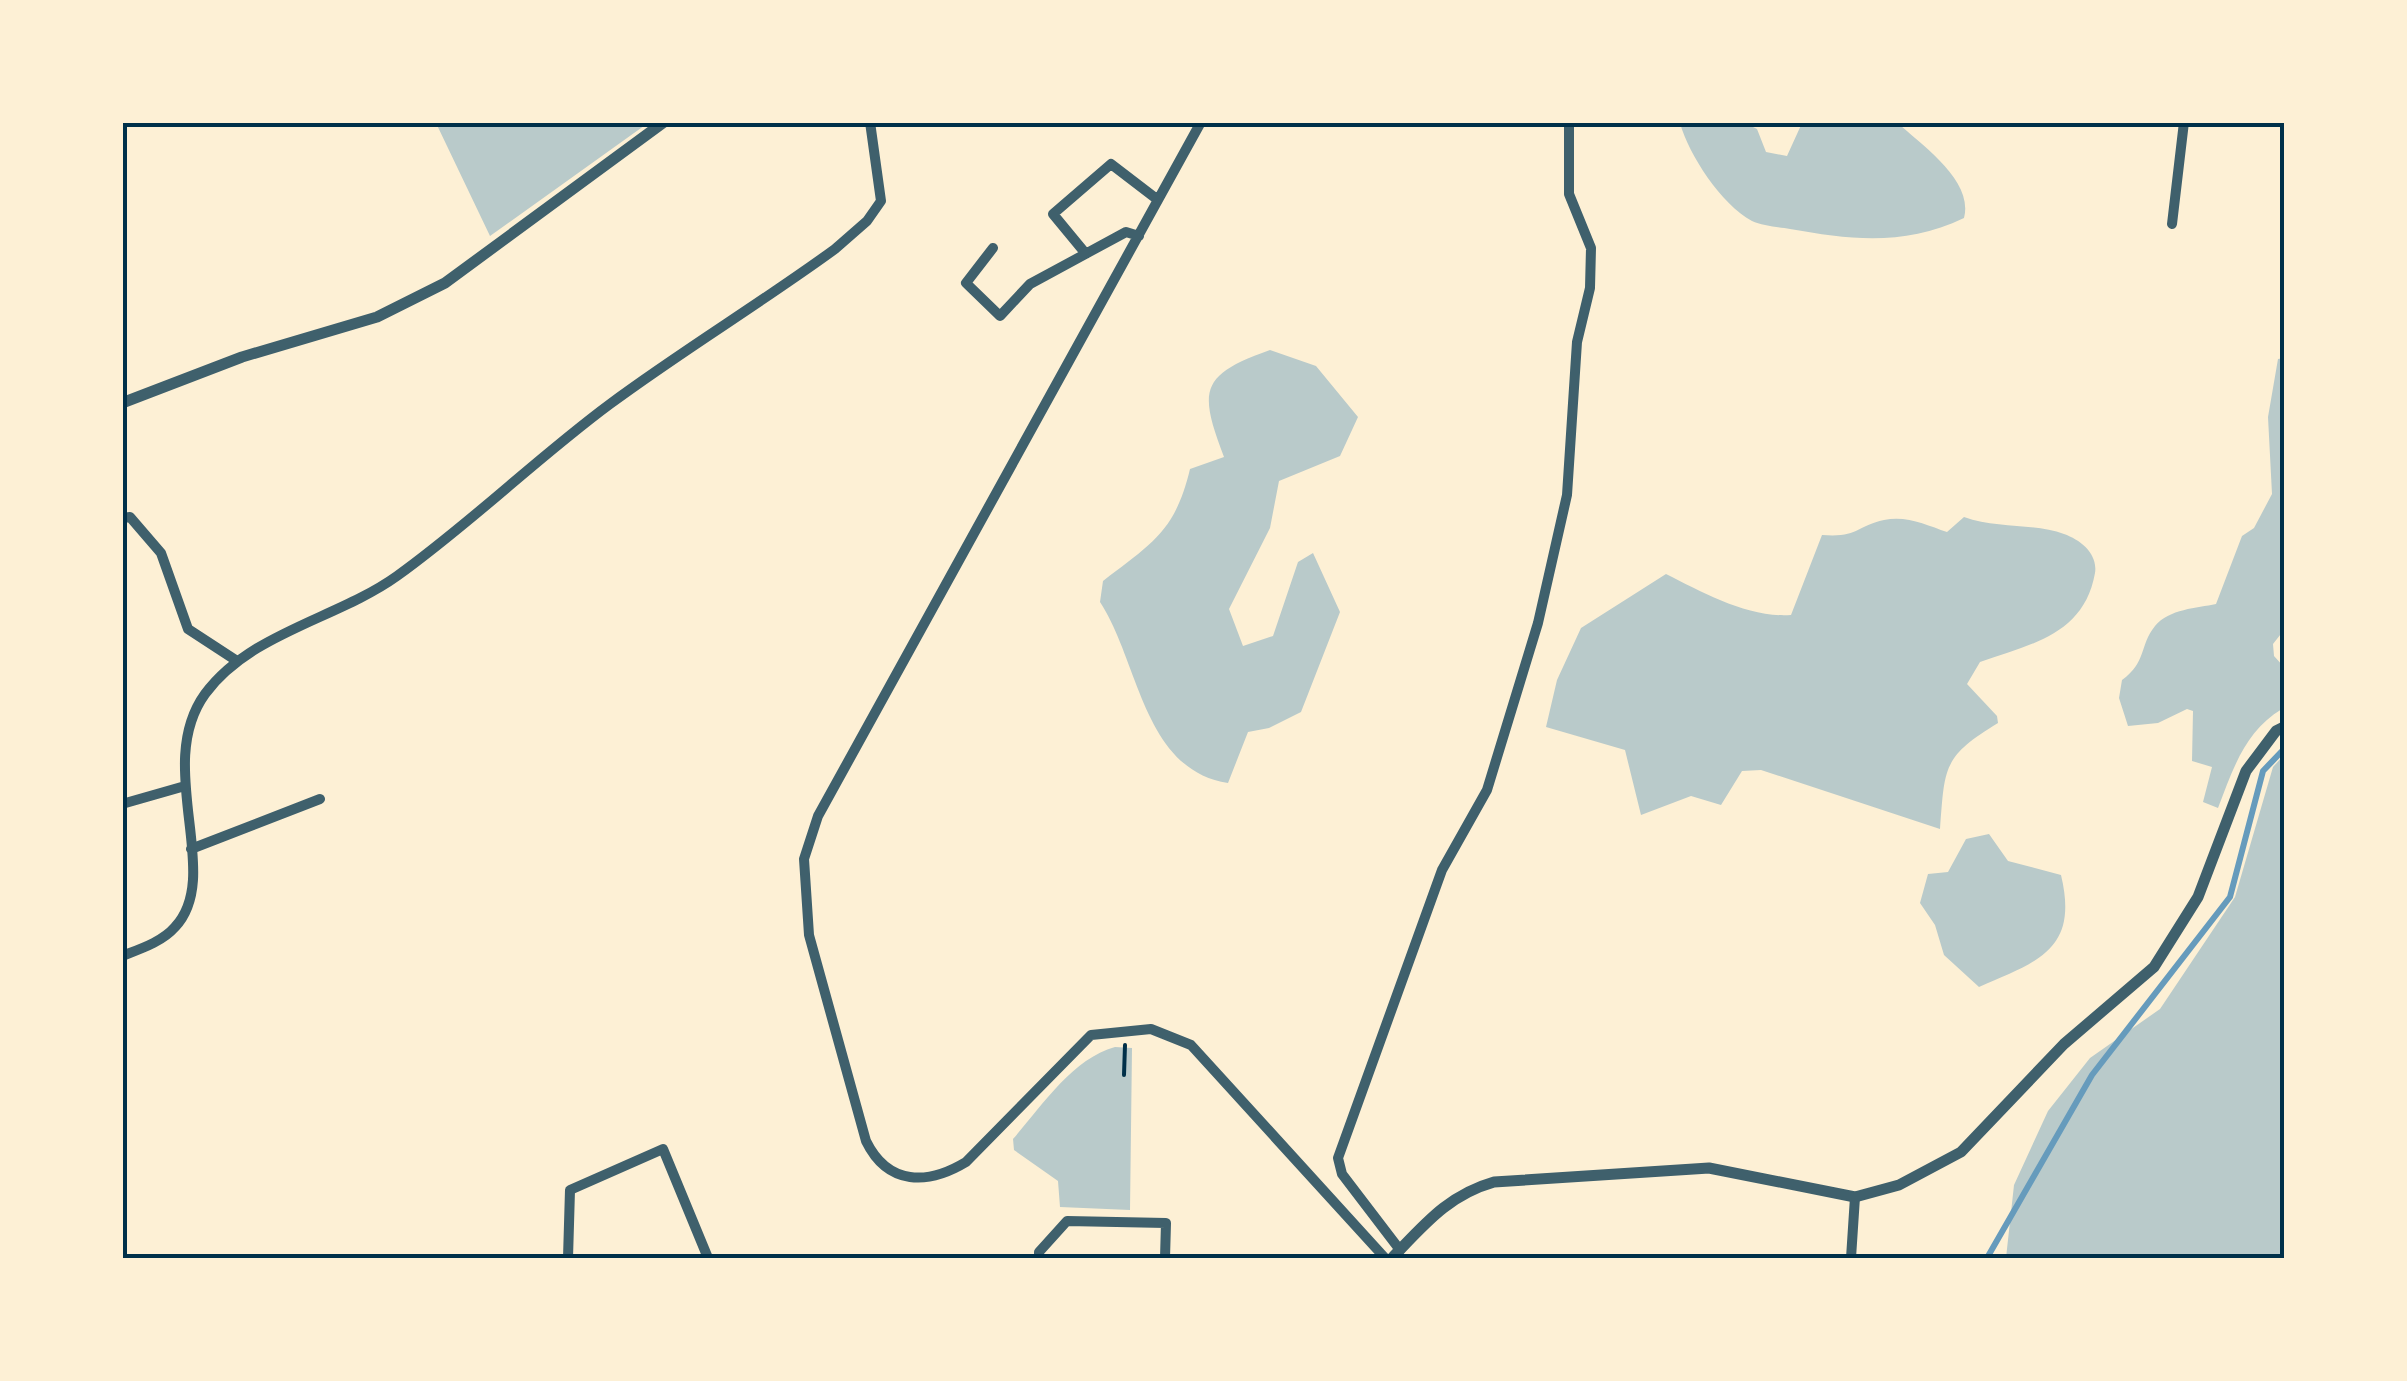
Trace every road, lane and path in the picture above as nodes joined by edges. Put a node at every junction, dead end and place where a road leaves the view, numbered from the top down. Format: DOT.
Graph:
graph roads {
  1 [pos="664,122"];
  2 [pos="870,122"];
  3 [pos="1201,122"];
  4 [pos="1569,122"];
  5 [pos="2184,122"];
  6 [pos="1158,200"];
  7 [pos="2172,224"];
  8 [pos="1139,236"];
  9 [pos="993,248"];
  10 [pos="1086,254"];
  11 [pos="122,403"];
  12 [pos="122,518"];
  13 [pos="237,662"];
  14 [pos="2284,727"];
  15 [pos="184,786"];
  16 [pos="320,798"];
  17 [pos="122,804"];
  18 [pos="190,849"];
  19 [pos="122,956"];
  20 [pos="1126,1029"];
  21 [pos="1124,1075"];
  22 [pos="1855,1197"];
  23 [pos="1392,1256"];
  24 [pos="568,1258"];
  25 [pos="708,1258"];
  26 [pos="1039,1258"];
  27 [pos="1166,1258"];
  28 [pos="1851,1258"];
  1 -- 11 [label="street"];
  2 -- 13 [label="street"];
  3 -- 6 [label="street"];
  4 -- 23 [label="street"];
  5 -- 7 [label="street"];
  6 -- 8 [label="street"];
  6 -- 10 [label="street"];
  8 -- 10 [label="street"];
  8 -- 20 [label="street"];
  9 -- 10 [label="street"];
  12 -- 13 [label="street"];
  13 -- 15 [label="street"];
  14 -- 22 [label="street"];
  15 -- 17 [label="street"];
  15 -- 18 [label="street"];
  16 -- 18 [label="street"];
  18 -- 19 [label="street"];
  20 -- 21 [label="path"];
  20 -- 23 [label="street"];
  22 -- 23 [label="street"];
  22 -- 28 [label="street"];
  24 -- 25 [label="street"];
  26 -- 27 [label="street"];
}
